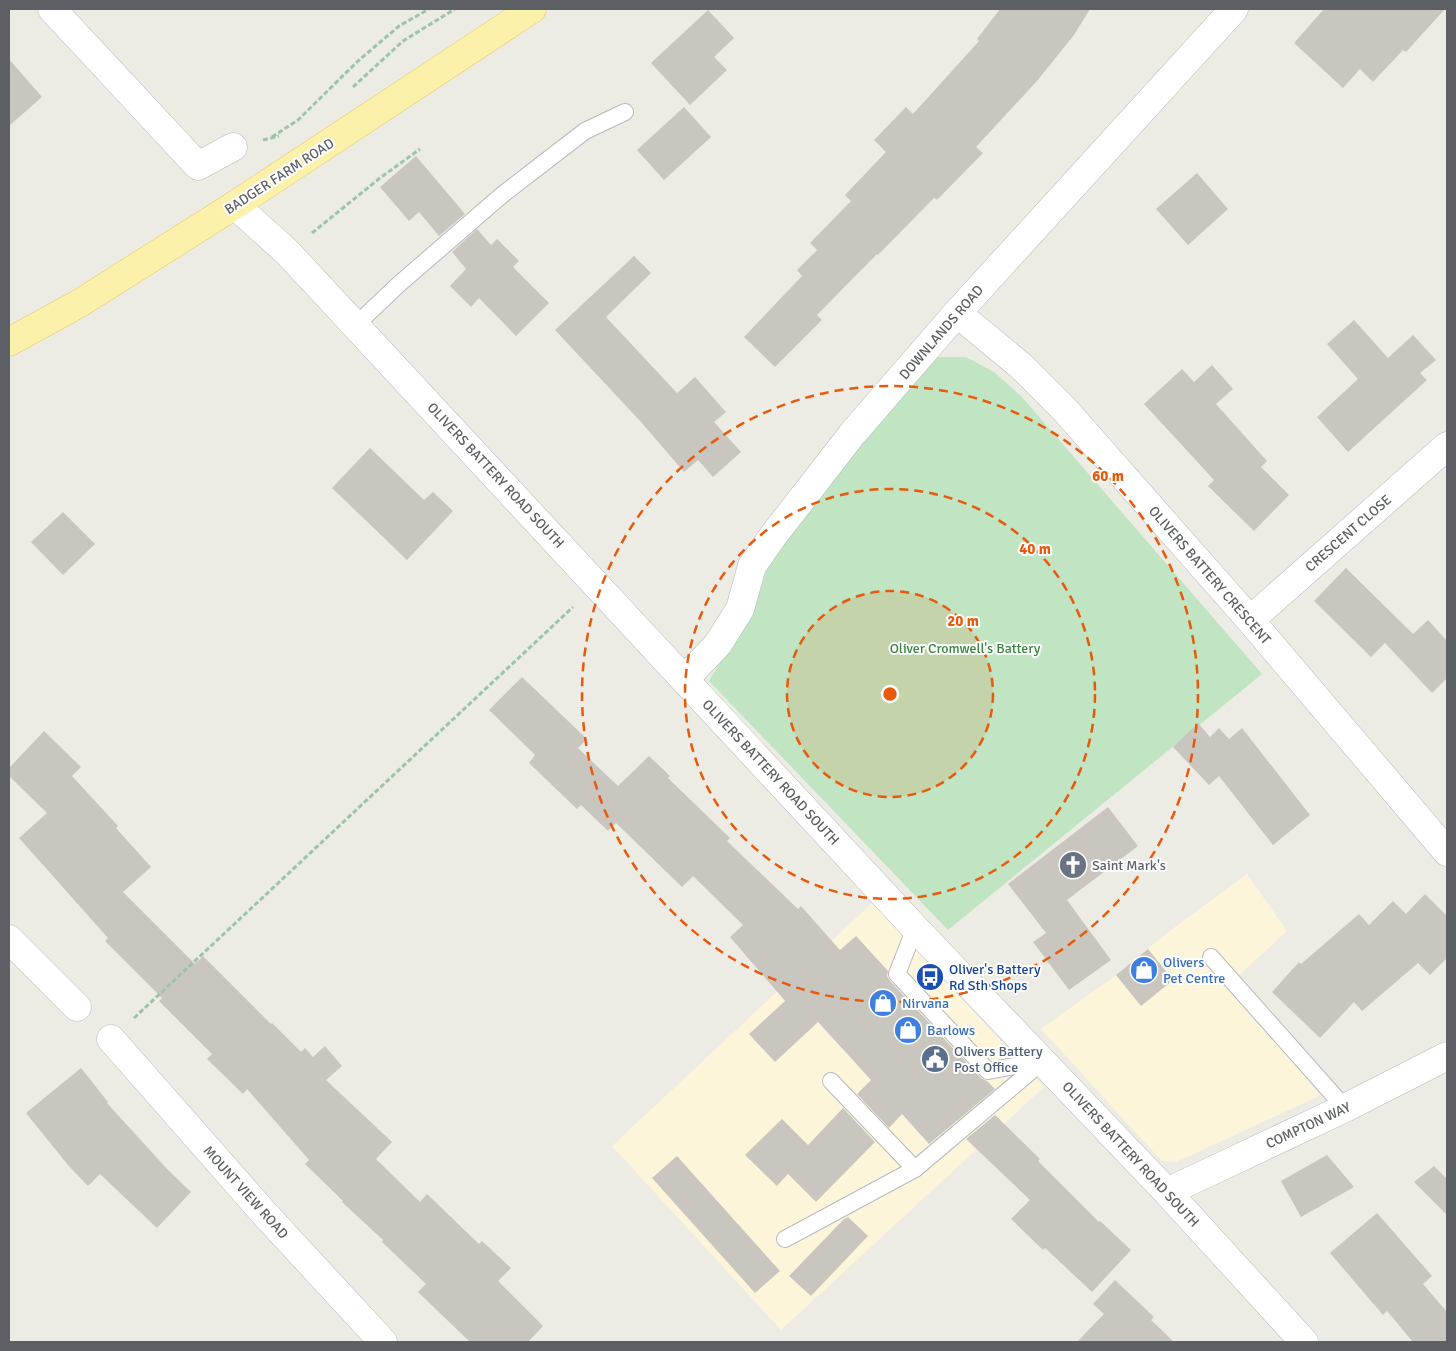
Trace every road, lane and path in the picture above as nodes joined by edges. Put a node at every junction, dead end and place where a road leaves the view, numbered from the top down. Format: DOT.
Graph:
graph roads {
  1 [pos="52,9"];
  2 [pos="430,9"];
  3 [pos="455,9"];
  4 [pos="532,9"];
  5 [pos="1234,9"];
  6 [pos="349,90"];
  7 [pos="625,112"];
  8 [pos="286,135"];
  9 [pos="233,147"];
  10 [pos="420,148"];
  11 [pos="235,206"];
  12 [pos="338,212"];
  13 [pos="957,313"];
  14 [pos="356,325"];
  15 [pos="13,339"];
  16 [pos="1447,446"];
  17 [pos="598,585"];
  18 [pos="1250,620"];
  19 [pos="684,679"];
  20 [pos="1447,852"];
  21 [pos="915,928"];
  22 [pos="9,938"];
  23 [pos="1211,957"];
  24 [pos="77,1007"];
  25 [pos="111,1039"];
  26 [pos="1447,1056"];
  27 [pos="1043,1061"];
  28 [pos="831,1081"];
  29 [pos="1345,1108"];
  30 [pos="915,1169"];
  31 [pos="1167,1192"];
  32 [pos="785,1239"];
  33 [pos="383,1342"];
  34 [pos="1304,1342"];
  1 -- 9 [label="street"];
  2 -- 8 [label="path"];
  3 -- 6 [label="path"];
  4 -- 11 [label="main road, BADGER FARM ROAD"];
  5 -- 13 [label="street, DOWNLANDS ROAD"];
  7 -- 14 [label="lane"];
  10 -- 12 [label="path"];
  11 -- 14 [label="street, OLIVERS BATTERY ROAD SOUTH"];
  11 -- 15 [label="main road, BADGER FARM ROAD"];
  13 -- 18 [label="street, OLIVERS BATTERY CRESCENT"];
  13 -- 19 [label="street, DOWNLANDS ROAD"];
  14 -- 17 [label="street, OLIVERS BATTERY ROAD SOUTH"];
  16 -- 18 [label="street, CRESCENT CLOSE"];
  17 -- 19 [label="street, OLIVERS BATTERY ROAD SOUTH"];
  17 -- 25 [label="path"];
  18 -- 20 [label="street, OLIVERS BATTERY CRESCENT"];
  19 -- 21 [label="street, OLIVERS BATTERY ROAD SOUTH"];
  21 -- 27 [label="street, OLIVERS BATTERY ROAD SOUTH"];
  21 -- 27 [label="lane"];
  22 -- 24 [label="street"];
  23 -- 29 [label="lane"];
  25 -- 33 [label="street, MOUNT VIEW ROAD"];
  26 -- 29 [label="street, COMPTON WAY"];
  27 -- 30 [label="lane"];
  27 -- 31 [label="street, OLIVERS BATTERY ROAD SOUTH"];
  28 -- 30 [label="lane"];
  29 -- 31 [label="street, COMPTON WAY"];
  30 -- 32 [label="lane"];
  31 -- 34 [label="street, OLIVERS BATTERY ROAD SOUTH"];
}
